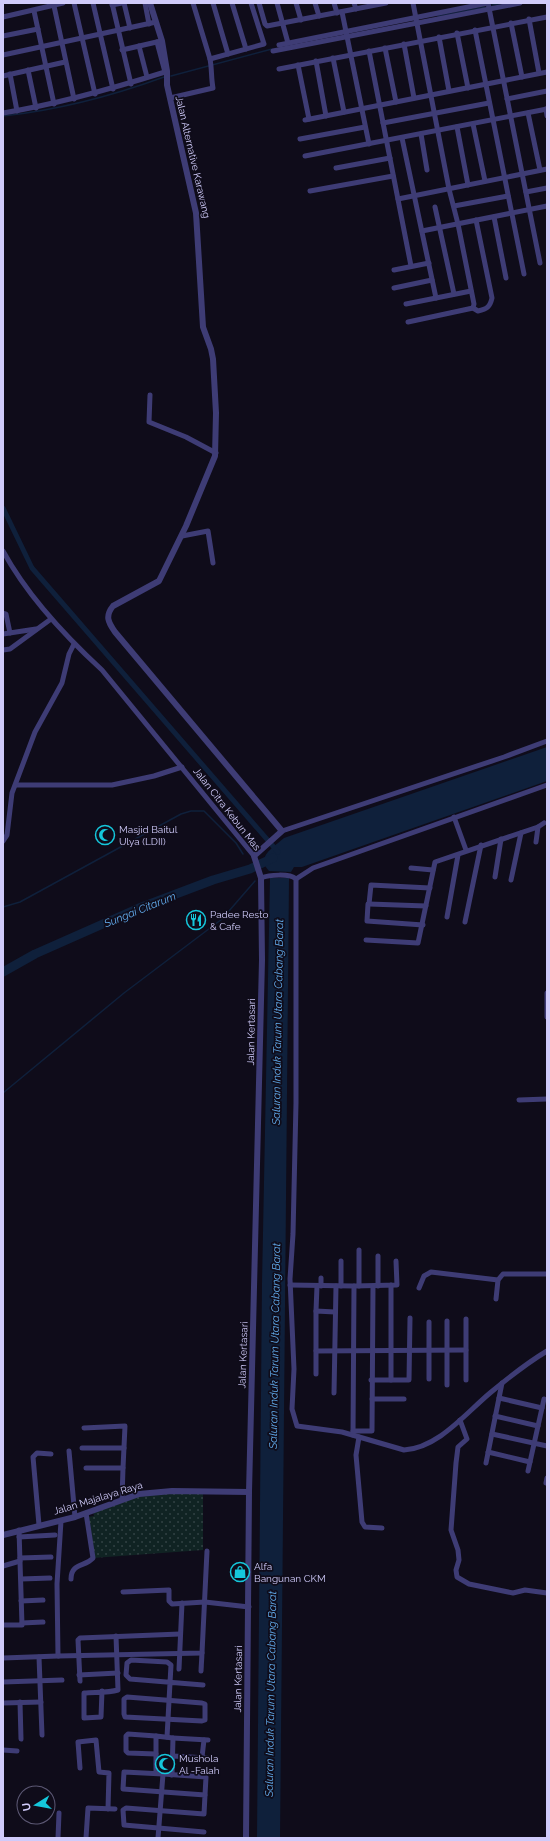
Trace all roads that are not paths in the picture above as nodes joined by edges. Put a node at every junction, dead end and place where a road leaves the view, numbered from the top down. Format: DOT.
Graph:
graph roads {
  1 [pos="64,3"];
  2 [pos="74,3"];
  3 [pos="93,3"];
  4 [pos="123,3"];
  5 [pos="145,3"];
  6 [pos="150,3"];
  7 [pos="193,3"];
  8 [pos="213,3"];
  9 [pos="232,3"];
  10 [pos="251,3"];
  11 [pos="259,3"];
  12 [pos="276,3"];
  13 [pos="296,3"];
  14 [pos="315,3"];
  15 [pos="334,3"];
  16 [pos="354,3"];
  17 [pos="386,3"];
  18 [pos="413,3"];
  19 [pos="488,3"];
  20 [pos="520,3"];
  21 [pos="112,4"];
  22 [pos="373,4"];
  23 [pos="54,6"];
  24 [pos="356,9"];
  25 [pos="489,9"];
  26 [pos="34,11"];
  27 [pos="339,12"];
  28 [pos="319,16"];
  29 [pos="3,17"];
  30 [pos="416,17"];
  31 [pos="547,17"];
  32 [pos="528,19"];
  33 [pos="301,20"];
  34 [pos="156,22"];
  35 [pos="418,23"];
  36 [pos="511,23"];
  37 [pos="149,24"];
  38 [pos="282,24"];
  39 [pos="493,26"];
  40 [pos="130,28"];
  41 [pos="38,29"];
  42 [pos="118,30"];
  43 [pos="475,30"];
  44 [pos="346,31"];
  45 [pos="100,34"];
  46 [pos="457,34"];
  47 [pos="3,36"];
  48 [pos="347,37"];
  49 [pos="439,37"];
  50 [pos="82,38"];
  51 [pos="160,41"];
  52 [pos="421,41"];
  53 [pos="61,43"];
  54 [pos="288,43"];
  55 [pos="404,44"];
  56 [pos="279,45"];
  57 [pos="139,46"];
  58 [pos="41,47"];
  59 [pos="385,48"];
  60 [pos="246,49"];
  61 [pos="122,50"];
  62 [pos="273,51"];
  63 [pos="368,51"];
  64 [pos="228,54"];
  65 [pos="350,54"];
  66 [pos="3,56"];
  67 [pos="333,58"];
  68 [pos="316,61"];
  69 [pos="65,62"];
  70 [pos="211,64"];
  71 [pos="298,65"];
  72 [pos="45,66"];
  73 [pos="279,69"];
  74 [pos="28,70"];
  75 [pos="547,72"];
  76 [pos="10,74"];
  77 [pos="539,74"];
  78 [pos="3,76"];
  79 [pos="522,77"];
  80 [pos="147,78"];
  81 [pos="503,81"];
  82 [pos="131,84"];
  83 [pos="486,84"];
  84 [pos="468,88"];
  85 [pos="113,89"];
  86 [pos="449,91"];
  87 [pos="547,91"];
  88 [pos="95,94"];
  89 [pos="432,95"];
  90 [pos="170,98"];
  91 [pos="414,98"];
  92 [pos="74,99"];
  93 [pos="507,99"];
  94 [pos="396,102"];
  95 [pos="489,103"];
  96 [pos="54,104"];
  97 [pos="379,105"];
  98 [pos="36,108"];
  99 [pos="361,109"];
  100 [pos="546,109"];
  101 [pos="17,111"];
  102 [pos="344,112"];
  103 [pos="3,113"];
  104 [pos="434,113"];
  105 [pos="528,113"];
  106 [pos="326,116"];
  107 [pos="510,116"];
  108 [pos="547,116"];
  109 [pos="492,120"];
  110 [pos="383,123"];
  111 [pos="473,124"];
  112 [pos="365,127"];
  113 [pos="457,127"];
  114 [pos="438,131"];
  115 [pos="421,134"];
  116 [pos="402,138"];
  117 [pos="300,139"];
  118 [pos="386,140"];
  119 [pos="368,144"];
  120 [pos="305,156"];
  121 [pos="390,158"];
  122 [pos="336,168"];
  123 [pos="547,169"];
  124 [pos="427,170"];
  125 [pos="540,170"];
  126 [pos="522,174"];
  127 [pos="393,176"];
  128 [pos="504,177"];
  129 [pos="484,181"];
  130 [pos="468,185"];
  131 [pos="547,188"];
  132 [pos="449,189"];
  133 [pos="310,191"];
  134 [pos="526,192"];
  135 [pos="414,196"];
  136 [pos="508,196"];
  137 [pos="398,199"];
  138 [pos="454,206"];
  139 [pos="547,206"];
  140 [pos="435,207"];
  141 [pos="529,210"];
  142 [pos="512,213"];
  143 [pos="494,217"];
  144 [pos="476,220"];
  145 [pos="458,224"];
  146 [pos="439,228"];
  147 [pos="422,231"];
  148 [pos="429,263"];
  149 [pos="540,263"];
  150 [pos="411,266"];
  151 [pos="394,270"];
  152 [pos="524,274"];
  153 [pos="506,278"];
  154 [pos="432,280"];
  155 [pos="394,288"];
  156 [pos="472,291"];
  157 [pos="454,294"];
  158 [pos="436,298"];
  159 [pos="406,304"];
  160 [pos="473,308"];
  161 [pos="408,322"];
  162 [pos="150,395"];
  163 [pos="216,453"];
  164 [pos="182,536"];
  165 [pos="3,551"];
  166 [pos="213,563"];
  167 [pos="3,613"];
  168 [pos="52,618"];
  169 [pos="37,629"];
  170 [pos="10,633"];
  171 [pos="3,634"];
  172 [pos="74,644"];
  173 [pos="3,650"];
  174 [pos="547,741"];
  175 [pos="182,767"];
  176 [pos="16,785"];
  177 [pos="547,785"];
  178 [pos="6,816"];
  179 [pos="454,817"];
  180 [pos="542,826"];
  181 [pos="282,831"];
  182 [pos="521,833"];
  183 [pos="501,839"];
  184 [pos="3,841"];
  185 [pos="536,842"];
  186 [pos="481,845"];
  187 [pos="466,850"];
  188 [pos="458,854"];
  189 [pos="254,858"];
  190 [pos="411,868"];
  191 [pos="433,870"];
  192 [pos="260,876"];
  193 [pos="294,877"];
  194 [pos="495,877"];
  195 [pos="511,880"];
  196 [pos="430,888"];
  197 [pos="369,904"];
  198 [pos="426,906"];
  199 [pos="447,918"];
  200 [pos="465,922"];
  201 [pos="423,925"];
  202 [pos="366,940"];
  203 [pos="547,993"];
  204 [pos="547,1017"];
  205 [pos="547,1099"];
  206 [pos="518,1100"];
  207 [pos="359,1250"];
  208 [pos="378,1256"];
  209 [pos="341,1261"];
  210 [pos="396,1261"];
  211 [pos="547,1274"];
  212 [pos="322,1278"];
  213 [pos="498,1280"];
  214 [pos="391,1285"];
  215 [pos="290,1286"];
  216 [pos="319,1286"];
  217 [pos="339,1286"];
  218 [pos="357,1286"];
  219 [pos="375,1286"];
  220 [pos="419,1288"];
  221 [pos="496,1299"];
  222 [pos="316,1311"];
  223 [pos="335,1312"];
  224 [pos="410,1318"];
  225 [pos="466,1319"];
  226 [pos="447,1321"];
  227 [pos="429,1322"];
  228 [pos="335,1350"];
  229 [pos="354,1350"];
  230 [pos="373,1350"];
  231 [pos="392,1350"];
  232 [pos="410,1350"];
  233 [pos="429,1350"];
  234 [pos="447,1350"];
  235 [pos="466,1350"];
  236 [pos="316,1351"];
  237 [pos="547,1351"];
  238 [pos="316,1374"];
  239 [pos="429,1379"];
  240 [pos="371,1380"];
  241 [pos="391,1380"];
  242 [pos="466,1380"];
  243 [pos="502,1383"];
  244 [pos="447,1385"];
  245 [pos="334,1393"];
  246 [pos="499,1398"];
  247 [pos="372,1399"];
  248 [pos="404,1399"];
  249 [pos="544,1399"];
  250 [pos="542,1408"];
  251 [pos="495,1416"];
  252 [pos="460,1420"];
  253 [pos="538,1426"];
  254 [pos="84,1428"];
  255 [pos="353,1433"];
  256 [pos="492,1434"];
  257 [pos="359,1437"];
  258 [pos="534,1443"];
  259 [pos="547,1446"];
  260 [pos="82,1448"];
  261 [pos="124,1448"];
  262 [pos="69,1451"];
  263 [pos="488,1452"];
  264 [pos="52,1454"];
  265 [pos="530,1462"];
  266 [pos="486,1463"];
  267 [pos="86,1468"];
  268 [pos="122,1468"];
  269 [pos="528,1471"];
  270 [pos="249,1492"];
  271 [pos="122,1499"];
  272 [pos="86,1513"];
  273 [pos="75,1517"];
  274 [pos="61,1521"];
  275 [pos="39,1525"];
  276 [pos="382,1528"];
  277 [pos="19,1530"];
  278 [pos="3,1535"];
  279 [pos="55,1536"];
  280 [pos="19,1537"];
  281 [pos="208,1552"];
  282 [pos="51,1557"];
  283 [pos="20,1560"];
  284 [pos="3,1566"];
  285 [pos="50,1578"];
  286 [pos="71,1579"];
  287 [pos="20,1580"];
  288 [pos="123,1592"];
  289 [pos="547,1593"];
  290 [pos="43,1600"];
  291 [pos="21,1601"];
  292 [pos="182,1602"];
  293 [pos="205,1602"];
  294 [pos="249,1607"];
  295 [pos="43,1622"];
  296 [pos="22,1623"];
  297 [pos="3,1625"];
  298 [pos="180,1634"];
  299 [pos="116,1636"];
  300 [pos="180,1653"];
  301 [pos="202,1653"];
  302 [pos="118,1654"];
  303 [pos="58,1656"];
  304 [pos="78,1656"];
  305 [pos="40,1657"];
  306 [pos="3,1658"];
  307 [pos="178,1669"];
  308 [pos="201,1671"];
  309 [pos="118,1673"];
  310 [pos="62,1680"];
  311 [pos="40,1681"];
  312 [pos="169,1681"];
  313 [pos="3,1682"];
  314 [pos="203,1685"];
  315 [pos="102,1691"];
  316 [pos="168,1700"];
  317 [pos="3,1702"];
  318 [pos="20,1702"];
  319 [pos="41,1702"];
  320 [pos="167,1719"];
  321 [pos="42,1735"];
  322 [pos="156,1736"];
  323 [pos="167,1737"];
  324 [pos="173,1738"];
  325 [pos="20,1739"];
  326 [pos="3,1750"];
  327 [pos="17,1752"];
  328 [pos="156,1754"];
  329 [pos="173,1756"];
  330 [pos="80,1768"];
  331 [pos="156,1772"];
  332 [pos="163,1774"];
  333 [pos="172,1775"];
  334 [pos="163,1792"];
  335 [pos="205,1795"];
  336 [pos="108,1809"];
  337 [pos="115,1809"];
  338 [pos="160,1810"];
  339 [pos="59,1813"];
  340 [pos="159,1829"];
  341 [pos="204,1832"];
  342 [pos="58,1838"];
  343 [pos="86,1838"];
  344 [pos="158,1838"];
  345 [pos="246,1838"];
  1 -- 23 [label="street"];
  2 -- 50 [label="street"];
  3 -- 45 [label="street"];
  4 -- 21 [label="street"];
  4 -- 40 [label="street"];
  5 -- 37 [label="street"];
  6 -- 34 [label="street, Jalan Alternative Karawang"];
  7 -- 70 [label="street"];
  8 -- 64 [label="street"];
  9 -- 60 [label="street"];
  10 -- 60 [label="street"];
  11 -- 38 [label="street"];
  12 -- 38 [label="street"];
  13 -- 33 [label="street"];
  14 -- 28 [label="street"];
  15 -- 27 [label="street"];
  16 -- 24 [label="street"];
  17 -- 22 [label="street"];
  18 -- 30 [label="street"];
  19 -- 25 [label="street"];
  19 -- 30 [label="street"];
  20 -- 25 [label="street"];
  21 -- 42 [label="street"];
  22 -- 24 [label="street"];
  23 -- 26 [label="street"];
  23 -- 53 [label="street"];
  24 -- 27 [label="street"];
  25 -- 35 [label="street"];
  25 -- 39 [label="street"];
  26 -- 29 [label="street"];
  26 -- 41 [label="street"];
  27 -- 28 [label="street"];
  27 -- 44 [label="street"];
  28 -- 33 [label="street"];
  30 -- 35 [label="street"];
  30 -- 44 [label="street"];
  31 -- 32 [label="street"];
  32 -- 36 [label="street"];
  32 -- 77 [label="street"];
  33 -- 38 [label="street"];
  34 -- 37 [label="street"];
  34 -- 51 [label="street, Jalan Alternative Karawang"];
  35 -- 48 [label="street"];
  35 -- 52 [label="street"];
  36 -- 39 [label="street"];
  36 -- 79 [label="street"];
  37 -- 40 [label="street"];
  38 -- 54 [label="street"];
  39 -- 43 [label="street"];
  39 -- 81 [label="street"];
  40 -- 42 [label="street"];
  41 -- 47 [label="street"];
  41 -- 58 [label="street"];
  42 -- 45 [label="street"];
  42 -- 61 [label="street"];
  43 -- 46 [label="street"];
  43 -- 83 [label="street"];
  44 -- 48 [label="street"];
  44 -- 54 [label="street"];
  45 -- 50 [label="street"];
  45 -- 85 [label="street"];
  46 -- 49 [label="street"];
  46 -- 84 [label="street"];
  48 -- 62 [label="street"];
  48 -- 65 [label="street"];
  49 -- 52 [label="street"];
  49 -- 86 [label="street"];
  50 -- 53 [label="street"];
  50 -- 88 [label="street"];
  51 -- 57 [label="street"];
  51 -- 80 [label="street"];
  51 -- 90 [label="street, Jalan Alternative Karawang"];
  52 -- 55 [label="street"];
  52 -- 89 [label="street"];
  53 -- 58 [label="street"];
  53 -- 69 [label="street"];
  54 -- 56 [label="street"];
  55 -- 59 [label="street"];
  55 -- 91 [label="street"];
  57 -- 61 [label="street"];
  57 -- 80 [label="street"];
  58 -- 66 [label="street"];
  58 -- 72 [label="street"];
  59 -- 63 [label="street"];
  59 -- 94 [label="street"];
  60 -- 64 [label="street"];
  61 -- 82 [label="street"];
  63 -- 65 [label="street"];
  63 -- 97 [label="street"];
  64 -- 70 [label="street"];
  65 -- 67 [label="street"];
  65 -- 99 [label="street"];
  67 -- 68 [label="street"];
  67 -- 102 [label="street"];
  68 -- 71 [label="street"];
  68 -- 106 [label="street"];
  69 -- 72 [label="street"];
  69 -- 92 [label="street"];
  70 -- 90 [label="street"];
  71 -- 73 [label="street"];
  71 -- 106 [label="street"];
  72 -- 74 [label="street"];
  72 -- 96 [label="street"];
  74 -- 76 [label="street"];
  74 -- 98 [label="street"];
  75 -- 77 [label="street"];
  76 -- 78 [label="street"];
  76 -- 101 [label="street"];
  77 -- 79 [label="street"];
  79 -- 81 [label="street"];
  80 -- 82 [label="street"];
  81 -- 83 [label="street"];
  81 -- 93 [label="street"];
  82 -- 85 [label="street"];
  83 -- 84 [label="street"];
  83 -- 95 [label="street"];
  84 -- 86 [label="street"];
  85 -- 88 [label="street"];
  86 -- 89 [label="street"];
  87 -- 93 [label="street"];
  88 -- 92 [label="street"];
  89 -- 91 [label="street"];
  89 -- 104 [label="street"];
  90 -- 163 [label="street, Jalan Alternative Karawang"];
  91 -- 94 [label="street"];
  92 -- 96 [label="street"];
  93 -- 107 [label="street"];
  94 -- 97 [label="street"];
  95 -- 104 [label="street"];
  95 -- 109 [label="street"];
  96 -- 98 [label="street"];
  97 -- 99 [label="street"];
  97 -- 110 [label="street"];
  98 -- 101 [label="street"];
  99 -- 102 [label="street"];
  99 -- 112 [label="street"];
  100 -- 105 [label="street"];
  100 -- 108 [label="street"];
  101 -- 103 [label="street"];
  102 -- 106 [label="street"];
  104 -- 110 [label="street"];
  104 -- 114 [label="street"];
  105 -- 107 [label="street"];
  105 -- 125 [label="street"];
  107 -- 109 [label="street"];
  107 -- 126 [label="street"];
  109 -- 111 [label="street"];
  109 -- 128 [label="street"];
  110 -- 118 [label="street"];
  111 -- 113 [label="street"];
  111 -- 129 [label="street"];
  112 -- 117 [label="street"];
  112 -- 119 [label="street"];
  113 -- 114 [label="street"];
  113 -- 130 [label="street"];
  114 -- 115 [label="street"];
  114 -- 132 [label="street"];
  115 -- 116 [label="street"];
  115 -- 124 [label="street"];
  116 -- 118 [label="street"];
  116 -- 135 [label="street"];
  118 -- 119 [label="street"];
  118 -- 121 [label="street"];
  119 -- 120 [label="street"];
  121 -- 122 [label="street"];
  121 -- 127 [label="street"];
  123 -- 125 [label="street"];
  125 -- 126 [label="street"];
  126 -- 128 [label="street"];
  126 -- 134 [label="street"];
  127 -- 133 [label="street"];
  127 -- 137 [label="street"];
  128 -- 129 [label="street"];
  128 -- 136 [label="street"];
  129 -- 130 [label="street"];
  130 -- 132 [label="street"];
  131 -- 134 [label="street"];
  132 -- 135 [label="street"];
  132 -- 138 [label="street"];
  134 -- 141 [label="street"];
  135 -- 137 [label="street"];
  135 -- 147 [label="street"];
  136 -- 138 [label="street"];
  136 -- 142 [label="street"];
  137 -- 150 [label="street"];
  138 -- 145 [label="street"];
  139 -- 141 [label="street"];
  140 -- 146 [label="street"];
  141 -- 142 [label="street"];
  141 -- 149 [label="street"];
  142 -- 143 [label="street"];
  142 -- 152 [label="street"];
  143 -- 144 [label="street"];
  143 -- 153 [label="street"];
  144 -- 145 [label="street"];
  144 -- 160 [label="street"];
  145 -- 146 [label="street"];
  145 -- 156 [label="street"];
  146 -- 147 [label="street"];
  146 -- 157 [label="street"];
  147 -- 148 [label="street"];
  148 -- 150 [label="street"];
  148 -- 154 [label="street"];
  150 -- 151 [label="street"];
  154 -- 155 [label="street"];
  154 -- 158 [label="street"];
  156 -- 157 [label="street"];
  156 -- 160 [label="street"];
  157 -- 158 [label="street"];
  158 -- 159 [label="street"];
  160 -- 161 [label="street"];
  162 -- 163 [label="street"];
  163 -- 164 [label="street, Jalan Alternative Karawang"];
  164 -- 166 [label="street"];
  164 -- 181 [label="street, Jalan Alternative Karawang"];
  165 -- 168 [label="street"];
  167 -- 170 [label="street"];
  168 -- 169 [label="street"];
  168 -- 172 [label="street"];
  169 -- 170 [label="street"];
  169 -- 173 [label="street"];
  170 -- 171 [label="street"];
  172 -- 175 [label="street"];
  172 -- 176 [label="street"];
  174 -- 181 [label="street"];
  175 -- 176 [label="street, Jalan Citra Kebun Mas"];
  175 -- 189 [label="street, Jalan Citra Kebun Mas"];
  176 -- 178 [label="street"];
  177 -- 179 [label="street"];
  178 -- 184 [label="street"];
  179 -- 187 [label="street"];
  179 -- 193 [label="street"];
  180 -- 182 [label="street"];
  180 -- 185 [label="street"];
  181 -- 189 [label="street"];
  182 -- 183 [label="street"];
  182 -- 195 [label="street"];
  183 -- 186 [label="street"];
  183 -- 194 [label="street"];
  186 -- 187 [label="street"];
  186 -- 200 [label="street"];
  187 -- 188 [label="street"];
  188 -- 191 [label="street"];
  188 -- 199 [label="street"];
  189 -- 192 [label="street, Jalan Citra Kebun Mas"];
  190 -- 191 [label="street"];
  191 -- 196 [label="street"];
  192 -- 193 [label="street"];
  192 -- 270 [label="street, Jalan Kertasari"];
  193 -- 215 [label="street"];
  196 -- 197 [label="street"];
  196 -- 198 [label="street"];
  197 -- 198 [label="street"];
  197 -- 201 [label="street"];
  198 -- 201 [label="street"];
  201 -- 202 [label="street"];
  203 -- 204 [label="street"];
  205 -- 206 [label="street"];
  207 -- 218 [label="street"];
  208 -- 219 [label="street"];
  209 -- 217 [label="street"];
  210 -- 214 [label="street"];
  211 -- 213 [label="street"];
  212 -- 216 [label="street"];
  213 -- 220 [label="street"];
  213 -- 221 [label="street"];
  214 -- 219 [label="street"];
  214 -- 231 [label="street"];
  215 -- 216 [label="street"];
  215 -- 255 [label="street"];
  216 -- 217 [label="street"];
  216 -- 222 [label="street"];
  217 -- 218 [label="street"];
  217 -- 223 [label="street"];
  218 -- 219 [label="street"];
  218 -- 229 [label="street"];
  219 -- 230 [label="street"];
  222 -- 223 [label="street"];
  222 -- 236 [label="street"];
  223 -- 228 [label="street"];
  224 -- 232 [label="street"];
  225 -- 235 [label="street"];
  226 -- 234 [label="street"];
  227 -- 233 [label="street"];
  228 -- 229 [label="street"];
  228 -- 236 [label="street"];
  228 -- 245 [label="street"];
  229 -- 230 [label="street"];
  229 -- 255 [label="street"];
  230 -- 231 [label="street"];
  230 -- 240 [label="street"];
  231 -- 232 [label="street"];
  231 -- 241 [label="street"];
  232 -- 233 [label="street"];
  232 -- 241 [label="street"];
  233 -- 234 [label="street"];
  233 -- 239 [label="street"];
  234 -- 235 [label="street"];
  234 -- 244 [label="street"];
  235 -- 242 [label="street"];
  236 -- 238 [label="street"];
  237 -- 243 [label="street"];
  240 -- 241 [label="street"];
  240 -- 247 [label="street"];
  243 -- 246 [label="street"];
  243 -- 252 [label="street"];
  246 -- 250 [label="street"];
  246 -- 251 [label="street"];
  247 -- 248 [label="street"];
  247 -- 255 [label="street"];
  249 -- 250 [label="street"];
  250 -- 253 [label="street"];
  251 -- 253 [label="street"];
  251 -- 256 [label="street"];
  252 -- 257 [label="street"];
  252 -- 289 [label="street"];
  253 -- 258 [label="street"];
  254 -- 261 [label="street"];
  255 -- 257 [label="street"];
  256 -- 258 [label="street"];
  256 -- 263 [label="street"];
  257 -- 276 [label="street"];
  258 -- 259 [label="street"];
  258 -- 265 [label="street"];
  260 -- 261 [label="street"];
  261 -- 268 [label="street"];
  262 -- 273 [label="street"];
  263 -- 265 [label="street"];
  263 -- 266 [label="street"];
  264 -- 275 [label="street"];
  265 -- 269 [label="street"];
  267 -- 268 [label="street"];
  268 -- 271 [label="street"];
  270 -- 271 [label="street, Jalan Majalaya Raya"];
  270 -- 294 [label="street, Jalan Kertasari"];
  271 -- 272 [label="street, Jalan Majalaya Raya"];
  272 -- 273 [label="street, Jalan Majalaya Raya"];
  272 -- 286 [label="street"];
  273 -- 274 [label="street, Jalan Majalaya Raya"];
  274 -- 275 [label="street, Jalan Majalaya Raya"];
  274 -- 303 [label="street"];
  275 -- 277 [label="street, Jalan Majalaya Raya"];
  277 -- 278 [label="street, Jalan Majalaya Raya"];
  277 -- 280 [label="street"];
  279 -- 280 [label="street"];
  280 -- 283 [label="street"];
  281 -- 293 [label="street"];
  282 -- 283 [label="street"];
  283 -- 284 [label="street"];
  283 -- 287 [label="street"];
  285 -- 287 [label="street"];
  287 -- 291 [label="street"];
  288 -- 292 [label="street"];
  290 -- 291 [label="street"];
  291 -- 296 [label="street"];
  292 -- 293 [label="street"];
  292 -- 298 [label="street"];
  293 -- 294 [label="street"];
  293 -- 301 [label="street"];
  294 -- 345 [label="street, Jalan Kertasari"];
  295 -- 296 [label="street"];
  296 -- 297 [label="street"];
  298 -- 299 [label="street"];
  298 -- 300 [label="street"];
  299 -- 302 [label="street"];
  299 -- 304 [label="street"];
  300 -- 301 [label="street"];
  300 -- 302 [label="street"];
  300 -- 307 [label="street"];
  301 -- 308 [label="street"];
  302 -- 304 [label="street"];
  302 -- 309 [label="street"];
  303 -- 304 [label="street"];
  303 -- 305 [label="street"];
  304 -- 309 [label="street"];
  305 -- 306 [label="street"];
  305 -- 311 [label="street"];
  309 -- 315 [label="street"];
  310 -- 311 [label="street"];
  311 -- 313 [label="street"];
  311 -- 319 [label="street"];
  312 -- 312 [label="street"];
  312 -- 314 [label="street"];
  312 -- 316 [label="street"];
  315 -- 315 [label="street"];
  316 -- 320 [label="street"];
  316 -- 320 [label="street"];
  316 -- 320 [label="street"];
  317 -- 318 [label="street"];
  318 -- 319 [label="street"];
  318 -- 325 [label="street"];
  319 -- 321 [label="street"];
  320 -- 323 [label="street"];
  322 -- 323 [label="street"];
  322 -- 328 [label="street"];
  322 -- 328 [label="street"];
  323 -- 324 [label="street"];
  324 -- 329 [label="street"];
  324 -- 329 [label="street"];
  326 -- 327 [label="street"];
  328 -- 331 [label="street"];
  329 -- 333 [label="street"];
  330 -- 336 [label="street"];
  331 -- 332 [label="street"];
  331 -- 334 [label="street"];
  332 -- 333 [label="street"];
  332 -- 334 [label="street"];
  333 -- 335 [label="street"];
  334 -- 335 [label="street"];
  334 -- 338 [label="street"];
  335 -- 338 [label="street"];
  336 -- 337 [label="street"];
  336 -- 343 [label="street"];
  338 -- 340 [label="street"];
  338 -- 340 [label="street"];
  339 -- 342 [label="street"];
  340 -- 341 [label="street"];
  340 -- 344 [label="street"];
}
